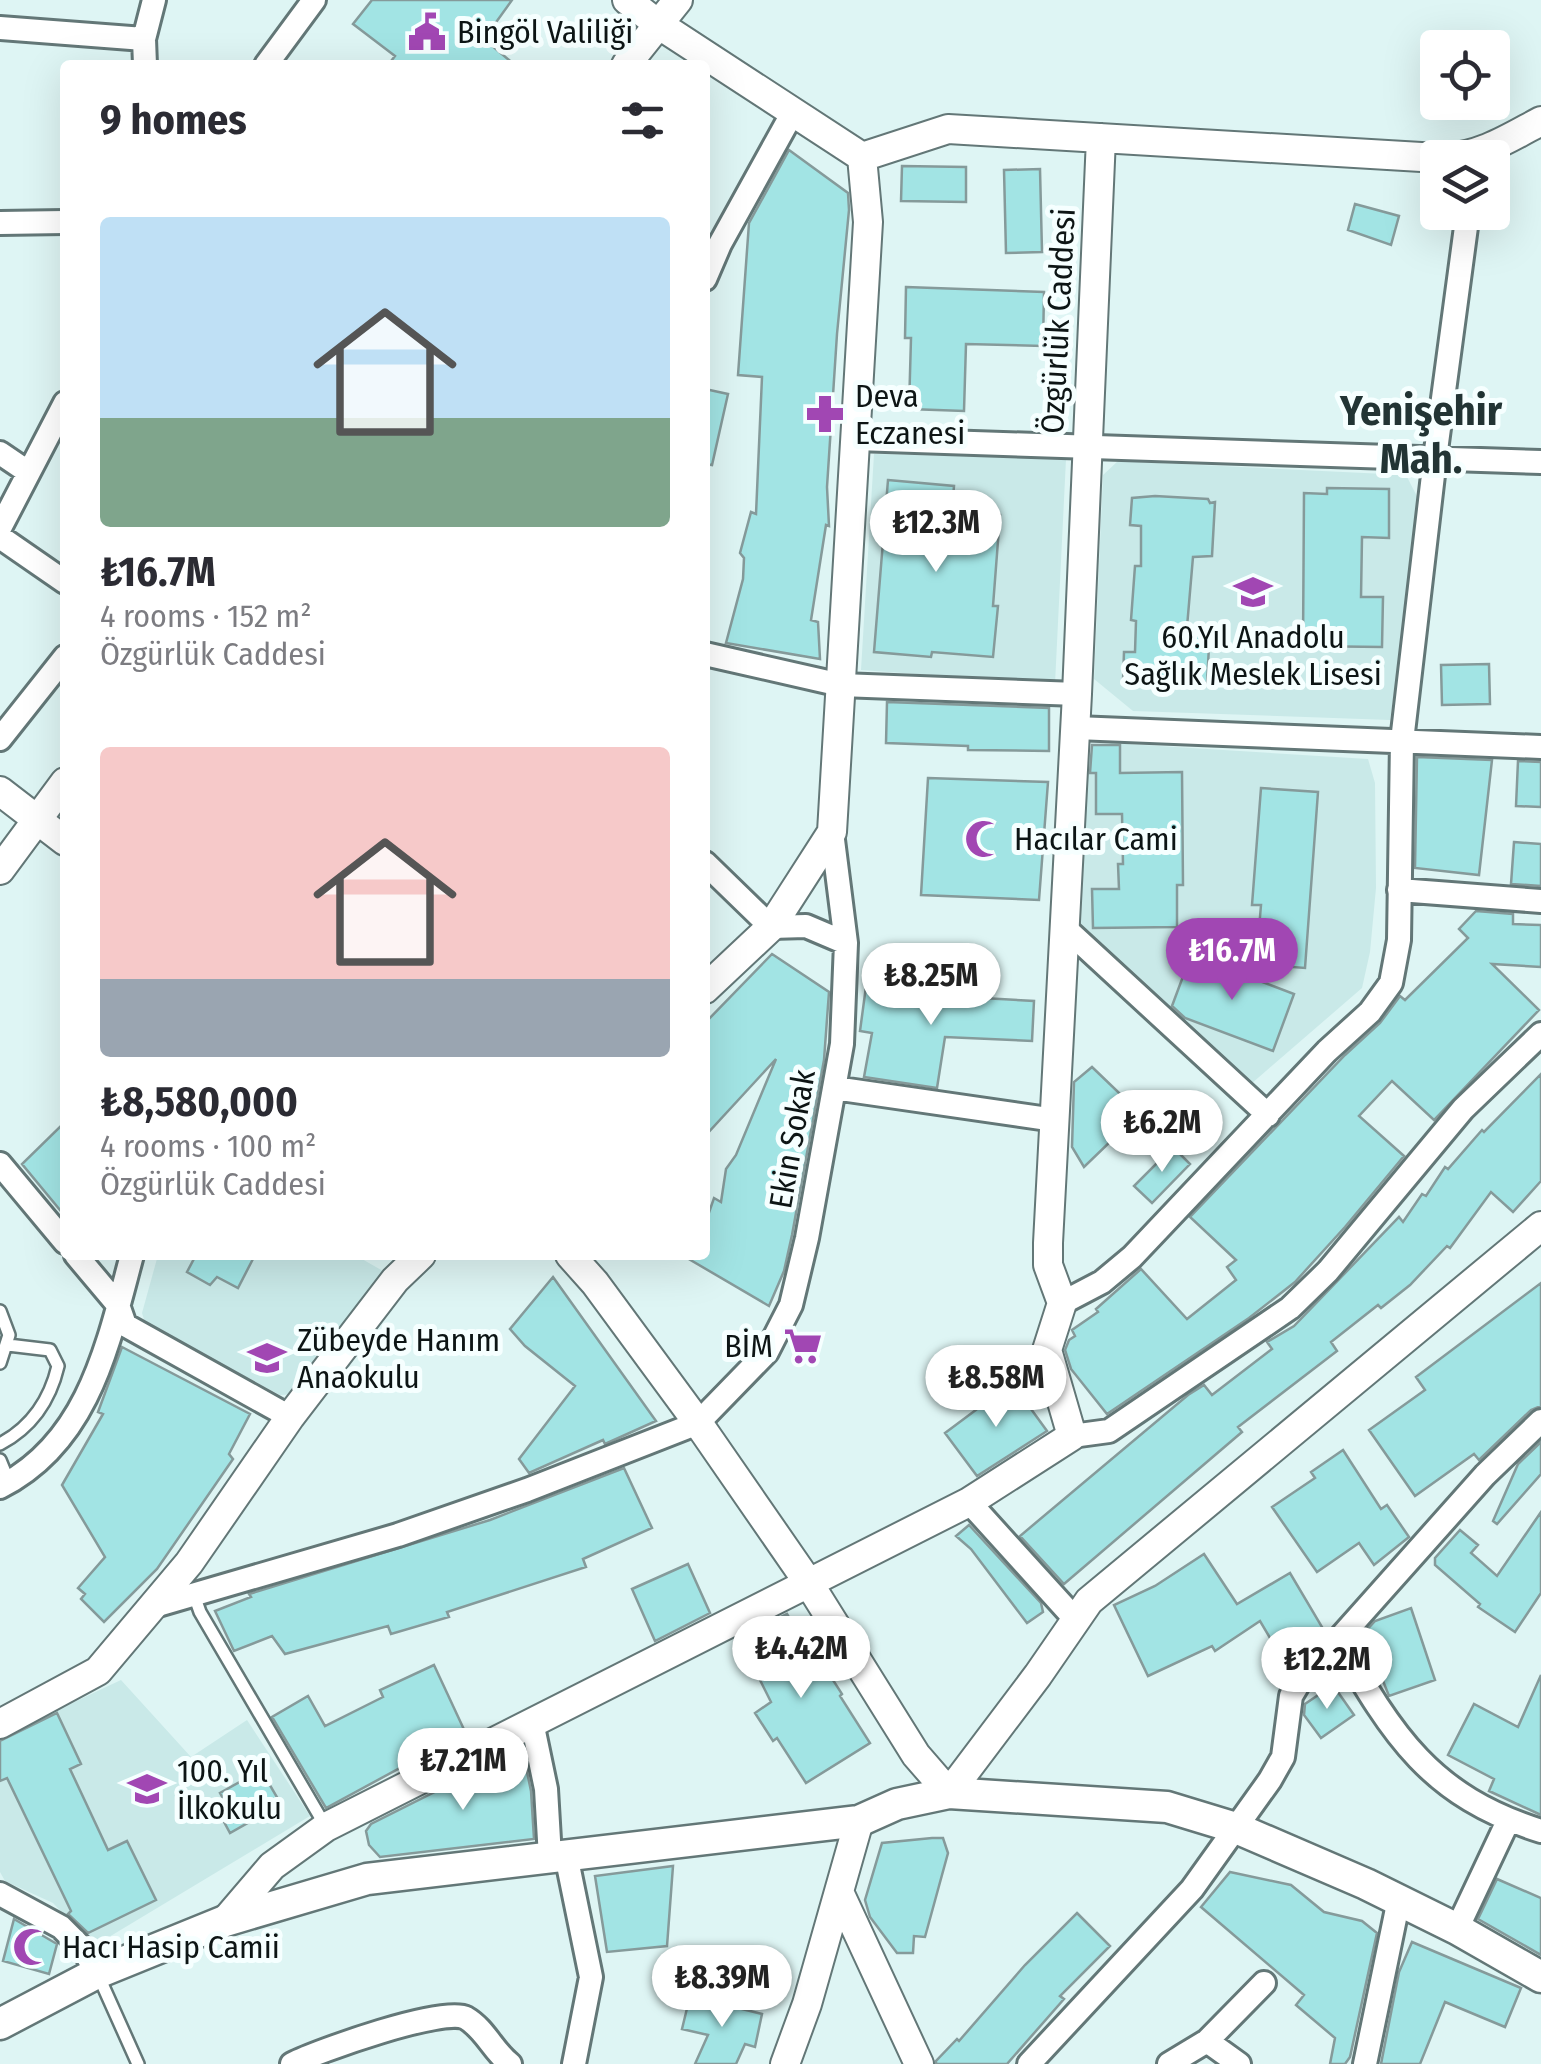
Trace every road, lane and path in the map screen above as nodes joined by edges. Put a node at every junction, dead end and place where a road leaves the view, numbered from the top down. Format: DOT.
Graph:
graph roads {
  1 [pos="154,0"];
  2 [pos="314,0"];
  3 [pos="627,0"];
  4 [pos="678,0"];
  5 [pos="658,24"];
  6 [pos="0,28"];
  7 [pos="144,38"];
  8 [pos="145,60"];
  9 [pos="270,60"];
  10 [pos="630,60"];
  11 [pos="793,112"];
  12 [pos="1541,121"];
  13 [pos="1102,138"];
  14 [pos="1503,140"];
  15 [pos="862,157"];
  16 [pos="1420,157"];
  17 [pos="60,222"];
  18 [pos="0,223"];
  19 [pos="1466,230"];
  20 [pos="710,270"];
  21 [pos="60,412"];
  22 [pos="856,439"];
  23 [pos="1088,446"];
  24 [pos="0,453"];
  25 [pos="1435,458"];
  26 [pos="1541,462"];
  27 [pos="28,472"];
  28 [pos="0,528"];
  29 [pos="0,537"];
  30 [pos="60,579"];
  31 [pos="710,655"];
  32 [pos="60,663"];
  33 [pos="841,685"];
  34 [pos="1077,694"];
  35 [pos="1076,728"];
  36 [pos="0,740"];
  37 [pos="1402,741"];
  38 [pos="1541,747"];
  39 [pos="60,789"];
  40 [pos="0,791"];
  41 [pos="36,820"];
  42 [pos="832,832"];
  43 [pos="60,837"];
  44 [pos="710,868"];
  45 [pos="0,870"];
  46 [pos="1399,890"];
  47 [pos="1541,902"];
  48 [pos="771,927"];
  49 [pos="1065,928"];
  50 [pos="846,943"];
  51 [pos="710,983"];
  52 [pos="1541,1034"];
  53 [pos="834,1088"];
  54 [pos="1268,1115"];
  55 [pos="1056,1120"];
  56 [pos="0,1164"];
  57 [pos="1541,1226"];
  58 [pos="60,1236"];
  59 [pos="80,1260"];
  60 [pos="131,1260"];
  61 [pos="416,1260"];
  62 [pos="574,1260"];
  63 [pos="1062,1303"];
  64 [pos="118,1306"];
  65 [pos="0,1311"];
  66 [pos="8,1345"];
  67 [pos="0,1362"];
  68 [pos="290,1417"];
  69 [pos="1541,1421"];
  70 [pos="698,1423"];
  71 [pos="1072,1436"];
  72 [pos="0,1444"];
  73 [pos="0,1460"];
  74 [pos="4,1485"];
  75 [pos="969,1502"];
  76 [pos="808,1582"];
  77 [pos="194,1594"];
  78 [pos="151,1607"];
  79 [pos="1076,1620"];
  80 [pos="1338,1640"];
  81 [pos="532,1722"];
  82 [pos="0,1724"];
  83 [pos="949,1793"];
  84 [pos="1508,1820"];
  85 [pos="859,1821"];
  86 [pos="326,1827"];
  87 [pos="1236,1828"];
  88 [pos="1541,1831"];
  89 [pos="558,1856"];
  90 [pos="839,1892"];
  91 [pos="0,1894"];
  92 [pos="1399,1899"];
  93 [pos="225,1921"];
  94 [pos="1457,1929"];
  95 [pos="97,1973"];
  96 [pos="1541,1977"];
  97 [pos="1264,1983"];
  98 [pos="0,2024"];
  99 [pos="1207,2041"];
  100 [pos="787,2063"];
  101 [pos="1032,2063"];
  102 [pos="138,2064"];
  103 [pos="292,2064"];
  104 [pos="510,2064"];
  105 [pos="574,2064"];
  106 [pos="919,2064"];
  107 [pos="1169,2064"];
  108 [pos="1240,2064"];
  109 [pos="1365,2064"];
  1 -- 7 [label="street"];
  2 -- 9 [label="street"];
  3 -- 5 [label="street"];
  4 -- 5 [label="street"];
  5 -- 10 [label="street"];
  5 -- 11 [label="street"];
  6 -- 7 [label="street"];
  7 -- 8 [label="street"];
  11 -- 15 [label="street"];
  11 -- 20 [label="street"];
  12 -- 14 [label="street"];
  13 -- 15 [label="street"];
  13 -- 16 [label="street"];
  13 -- 23 [label="street, Özgürlük Caddesi"];
  15 -- 22 [label="street"];
  17 -- 18 [label="street"];
  19 -- 25 [label="street"];
  21 -- 27 [label="street"];
  22 -- 23 [label="street"];
  22 -- 33 [label="street"];
  23 -- 25 [label="street"];
  23 -- 34 [label="street, Özgürlük Caddesi"];
  24 -- 27 [label="street"];
  25 -- 26 [label="street"];
  25 -- 37 [label="street"];
  27 -- 28 [label="street"];
  29 -- 30 [label="street"];
  31 -- 33 [label="street"];
  32 -- 36 [label="street"];
  33 -- 34 [label="street"];
  33 -- 42 [label="street"];
  34 -- 35 [label="street, Özgürlük Caddesi"];
  35 -- 37 [label="street"];
  35 -- 49 [label="street, Özgürlük Caddesi"];
  37 -- 38 [label="street"];
  37 -- 46 [label="street"];
  39 -- 41 [label="street"];
  40 -- 41 [label="street"];
  41 -- 43 [label="street"];
  41 -- 45 [label="street"];
  42 -- 48 [label="street"];
  42 -- 50 [label="street, Ekin Sokak"];
  44 -- 48 [label="street"];
  46 -- 47 [label="street"];
  46 -- 54 [label="street"];
  48 -- 50 [label="street"];
  48 -- 51 [label="street"];
  49 -- 54 [label="street"];
  49 -- 55 [label="street, Özgürlük Caddesi"];
  50 -- 53 [label="street, Ekin Sokak"];
  52 -- 71 [label="street"];
  53 -- 55 [label="street"];
  53 -- 70 [label="street, Ekin Sokak"];
  54 -- 63 [label="street"];
  55 -- 63 [label="street, Özgürlük Caddesi"];
  56 -- 58 [label="street"];
  57 -- 79 [label="street"];
  59 -- 64 [label="street"];
  60 -- 64 [label="street"];
  61 -- 68 [label="street"];
  62 -- 70 [label="street"];
  63 -- 71 [label="street"];
  64 -- 68 [label="street"];
  64 -- 74 [label="street"];
  65 -- 66 [label="lane"];
  66 -- 67 [label="lane"];
  66 -- 72 [label="lane"];
  68 -- 78 [label="street"];
  69 -- 80 [label="street"];
  70 -- 76 [label="street"];
  70 -- 77 [label="street"];
  71 -- 75 [label="street"];
  73 -- 74 [label="lane"];
  75 -- 76 [label="street"];
  75 -- 79 [label="street"];
  76 -- 81 [label="street"];
  76 -- 83 [label="street"];
  77 -- 78 [label="street"];
  77 -- 86 [label="lane"];
  78 -- 82 [label="street"];
  79 -- 83 [label="street"];
  80 -- 84 [label="street"];
  80 -- 87 [label="street"];
  81 -- 86 [label="street"];
  81 -- 89 [label="street"];
  83 -- 85 [label="main road"];
  83 -- 87 [label="main road"];
  84 -- 88 [label="street"];
  84 -- 94 [label="street"];
  85 -- 89 [label="main road"];
  85 -- 90 [label="street"];
  86 -- 93 [label="street"];
  87 -- 92 [label="main road"];
  87 -- 101 [label="street"];
  89 -- 93 [label="main road"];
  89 -- 105 [label="street"];
  90 -- 100 [label="street"];
  90 -- 106 [label="street"];
  91 -- 95 [label="street"];
  92 -- 94 [label="main road"];
  92 -- 109 [label="street"];
  93 -- 95 [label="main road"];
  94 -- 96 [label="main road"];
  95 -- 98 [label="main road"];
  95 -- 102 [label="lane"];
  97 -- 99 [label="street"];
  99 -- 107 [label="street"];
  99 -- 108 [label="street"];
  103 -- 104 [label="street"];
}
